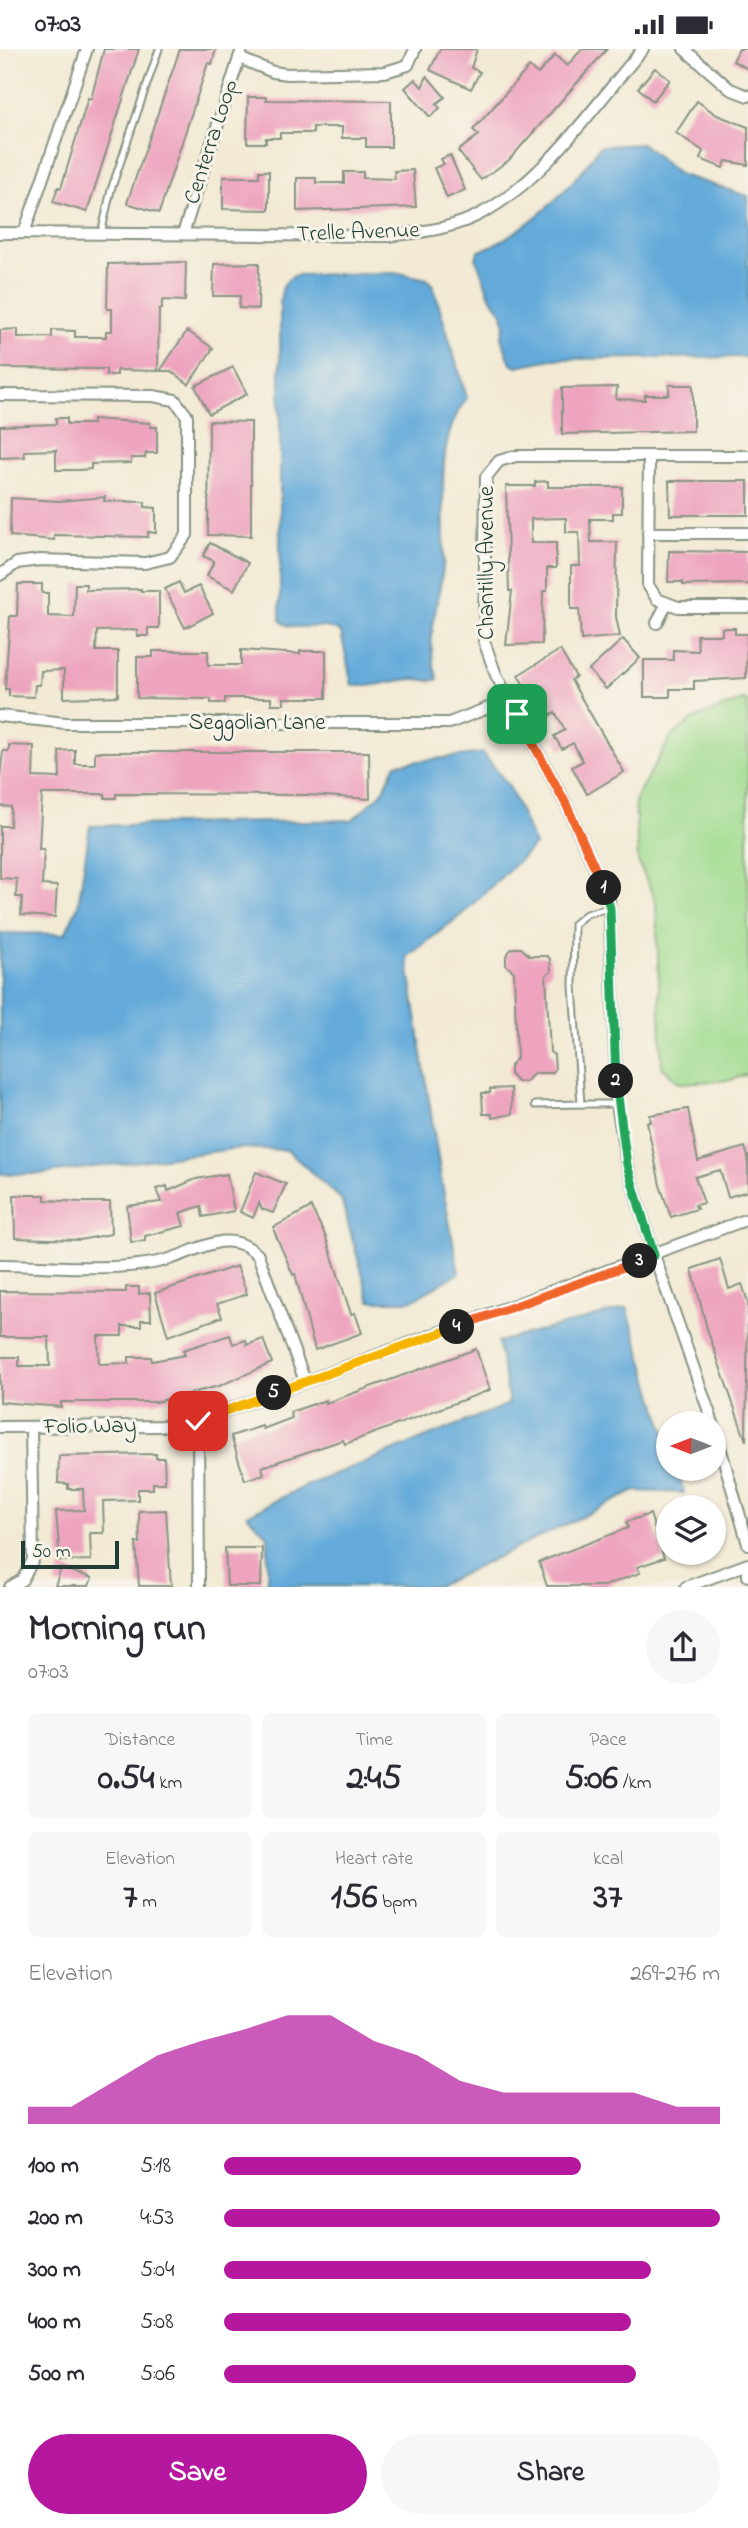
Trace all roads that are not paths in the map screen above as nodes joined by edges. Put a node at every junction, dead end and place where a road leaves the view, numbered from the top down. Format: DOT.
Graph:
graph roads {
  1 [pos="87,49"];
  2 [pos="159,49"];
  3 [pos="415,49"];
  4 [pos="643,49"];
  5 [pos="684,49"];
  6 [pos="241,53"];
  7 [pos="748,96"];
  8 [pos="0,233"];
  9 [pos="24,233"];
  10 [pos="101,234"];
  11 [pos="183,234"];
  12 [pos="0,395"];
  13 [pos="748,456"];
  14 [pos="649,457"];
  15 [pos="648,533"];
  16 [pos="748,533"];
  17 [pos="0,575"];
  18 [pos="666,604"];
  19 [pos="748,607"];
  20 [pos="657,623"];
  21 [pos="510,703"];
  22 [pos="0,716"];
  23 [pos="610,908"];
  24 [pos="581,1104"];
  25 [pos="617,1104"];
  26 [pos="535,1105"];
  27 [pos="748,1219"];
  28 [pos="654,1255"];
  29 [pos="0,1265"];
  30 [pos="305,1381"];
  31 [pos="708,1411"];
  32 [pos="198,1421"];
  33 [pos="0,1427"];
  34 [pos="31,1427"];
  35 [pos="726,1469"];
  36 [pos="748,1544"];
  37 [pos="748,1565"];
  38 [pos="10,1587"];
  39 [pos="199,1587"];
  40 [pos="686,1587"];
  1 -- 9 [label="street"];
  2 -- 10 [label="lane"];
  3 -- 6 [label="street"];
  4 -- 11 [label="street, Trelle Avenue"];
  5 -- 7 [label="street"];
  6 -- 11 [label="street, Centerra Loop"];
  8 -- 9 [label="street, Trelle Avenue"];
  9 -- 10 [label="street, Trelle Avenue"];
  10 -- 11 [label="street, Trelle Avenue"];
  12 -- 17 [label="street"];
  13 -- 14 [label="street, Chantilly Avenue"];
  14 -- 15 [label="street"];
  14 -- 21 [label="street, Chantilly Avenue"];
  15 -- 16 [label="street"];
  15 -- 18 [label="street"];
  18 -- 19 [label="street"];
  18 -- 20 [label="street"];
  21 -- 22 [label="street, Seggolian Lane"];
  21 -- 23 [label="street, Chantilly Avenue"];
  23 -- 24 [label="lane"];
  23 -- 25 [label="street, Chantilly Avenue"];
  24 -- 25 [label="lane"];
  24 -- 26 [label="lane"];
  25 -- 28 [label="street, Chantilly Avenue"];
  27 -- 28 [label="street, Folio Way"];
  28 -- 30 [label="street, Folio Way"];
  28 -- 31 [label="street, Chantilly Avenue"];
  29 -- 30 [label="street"];
  30 -- 32 [label="street, Folio Way"];
  32 -- 34 [label="street, Folio Way"];
  32 -- 39 [label="street"];
  33 -- 34 [label="street, Folio Way"];
  34 -- 38 [label="street"];
  35 -- 36 [label="street, Chantilly Avenue"];
  37 -- 40 [label="street"];
}
